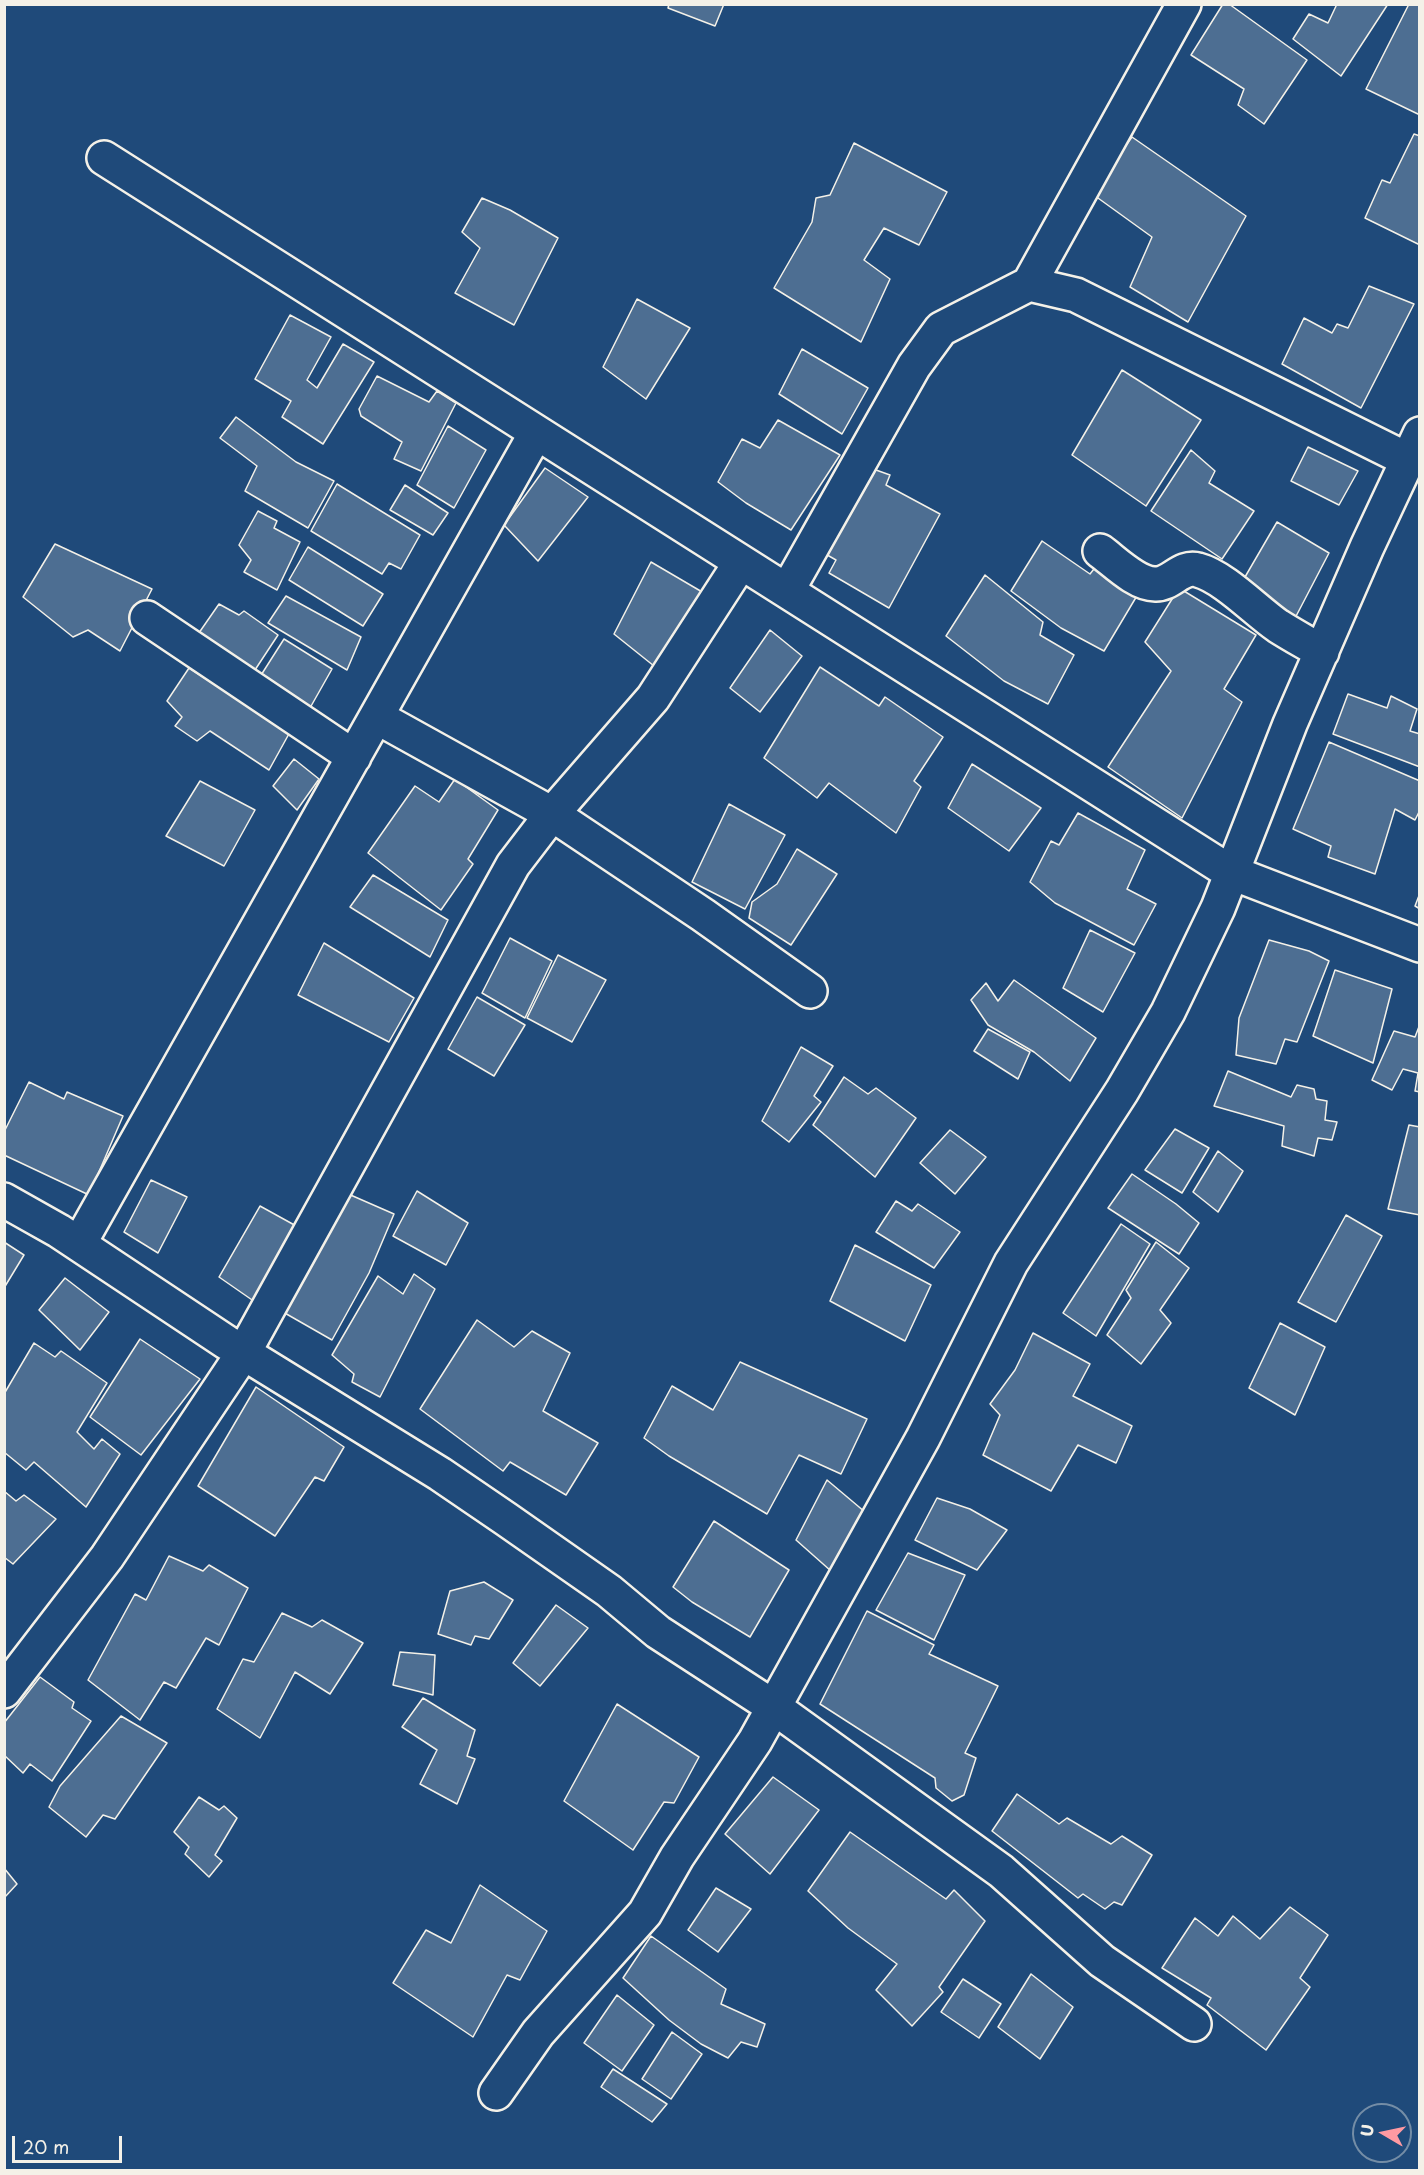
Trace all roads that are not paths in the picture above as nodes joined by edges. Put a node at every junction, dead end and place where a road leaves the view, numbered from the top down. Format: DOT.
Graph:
graph roads {
  1 [pos="1184,4"];
  2 [pos="104,158"];
  3 [pos="1029,284"];
  4 [pos="536,433"];
  5 [pos="1413,447"];
  6 [pos="1100,551"];
  7 [pos="741,562"];
  8 [pos="787,591"];
  9 [pos="147,618"];
  10 [pos="1322,652"];
  11 [pos="376,717"];
  12 [pos="354,757"];
  13 [pos="552,814"];
  14 [pos="1230,872"];
  15 [pos="1419,945"];
  16 [pos="810,991"];
  17 [pos="4,1200"];
  18 [pos="79,1244"];
  19 [pos="244,1352"];
  20 [pos="4,1691"];
  21 [pos="775,1708"];
  22 [pos="1194,2024"];
  23 [pos="496,2093"];
  1 -- 3 [label="street"];
  2 -- 4 [label="street"];
  3 -- 5 [label="street"];
  3 -- 8 [label="street"];
  4 -- 7 [label="street"];
  4 -- 11 [label="street"];
  5 -- 10 [label="street"];
  6 -- 10 [label="street"];
  7 -- 8 [label="street"];
  7 -- 13 [label="street"];
  8 -- 14 [label="street"];
  9 -- 12 [label="street"];
  10 -- 14 [label="street"];
  11 -- 12 [label="street"];
  11 -- 13 [label="street"];
  12 -- 18 [label="street"];
  13 -- 16 [label="street"];
  13 -- 19 [label="street"];
  14 -- 15 [label="street"];
  14 -- 21 [label="street"];
  17 -- 18 [label="street"];
  18 -- 19 [label="street"];
  19 -- 20 [label="street"];
  19 -- 21 [label="street"];
  21 -- 22 [label="street"];
  21 -- 23 [label="street"];
}
